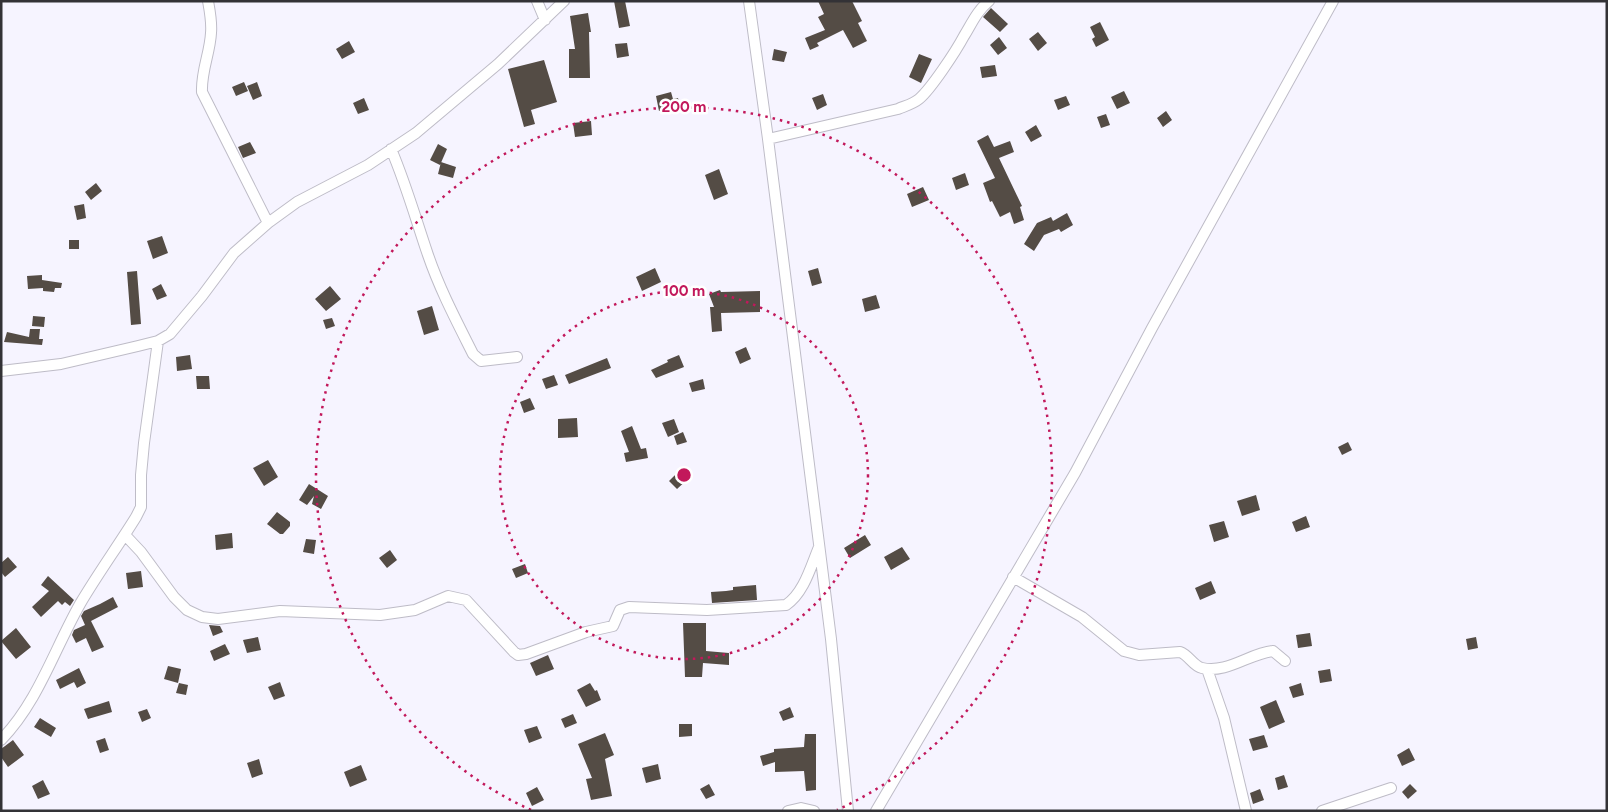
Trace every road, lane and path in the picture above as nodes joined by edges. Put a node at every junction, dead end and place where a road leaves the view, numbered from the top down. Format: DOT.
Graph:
graph roads {
  1 [pos="208,1"];
  2 [pos="537,1"];
  3 [pos="564,1"];
  4 [pos="749,1"];
  5 [pos="989,1"];
  6 [pos="1333,1"];
  7 [pos="545,20"];
  8 [pos="768,139"];
  9 [pos="391,149"];
  10 [pos="268,223"];
  11 [pos="158,340"];
  12 [pos="517,357"];
  13 [pos="1,371"];
  14 [pos="125,534"];
  15 [pos="819,546"];
  16 [pos="1014,577"];
  17 [pos="1285,661"];
  18 [pos="1207,669"];
  19 [pos="1,740"];
  20 [pos="1392,788"];
  21 [pos="788,811"];
  22 [pos="814,811"];
  23 [pos="848,811"];
  24 [pos="876,811"];
  25 [pos="1246,811"];
  26 [pos="1322,811"];
  1 -- 10 [label="street"];
  2 -- 7 [label="street"];
  3 -- 7 [label="street"];
  4 -- 8 [label="street"];
  5 -- 8 [label="street"];
  6 -- 16 [label="street"];
  7 -- 9 [label="street"];
  8 -- 15 [label="street"];
  9 -- 10 [label="street"];
  9 -- 12 [label="street"];
  10 -- 11 [label="street"];
  11 -- 13 [label="street"];
  11 -- 14 [label="street"];
  14 -- 15 [label="street"];
  14 -- 19 [label="street"];
  15 -- 23 [label="street"];
  16 -- 18 [label="street"];
  16 -- 24 [label="street"];
  17 -- 18 [label="street"];
  18 -- 25 [label="street"];
  20 -- 26 [label="street"];
  21 -- 22 [label="street"];
}
